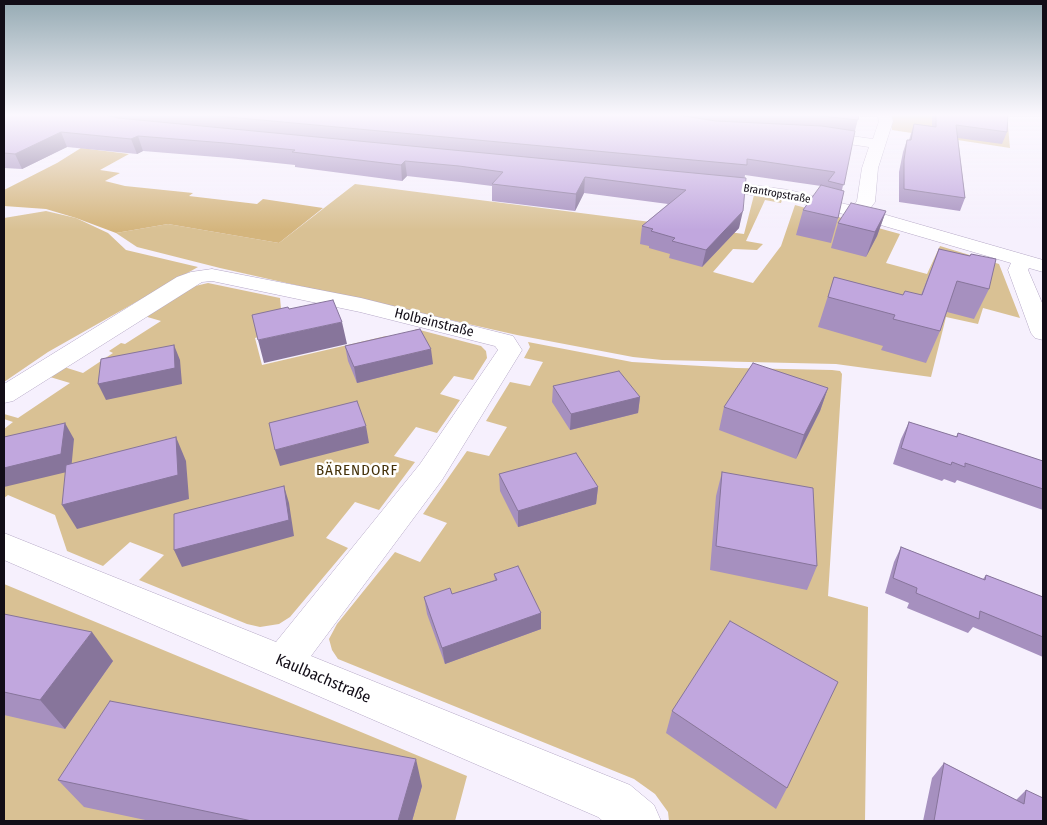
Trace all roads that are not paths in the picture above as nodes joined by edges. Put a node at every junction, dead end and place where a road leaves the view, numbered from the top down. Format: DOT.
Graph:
graph roads {
  1 [pos="875,154"];
  2 [pos="696,183"];
  3 [pos="857,212"];
  4 [pos="1033,263"];
  5 [pos="1043,333"];
  6 [pos="4,395"];
  7 [pos="4,546"];
  8 [pos="283,662"];
  9 [pos="638,821"];
  1 -- 3 [label="street"];
  2 -- 3 [label="street, Brantropstraße"];
  3 -- 4 [label="street, Brantropstraße"];
  4 -- 5 [label="street"];
  6 -- 8 [label="street, Holbeinstraße"];
  7 -- 8 [label="street, Kaulbachstraße"];
  8 -- 9 [label="street, Kaulbachstraße"];
}
